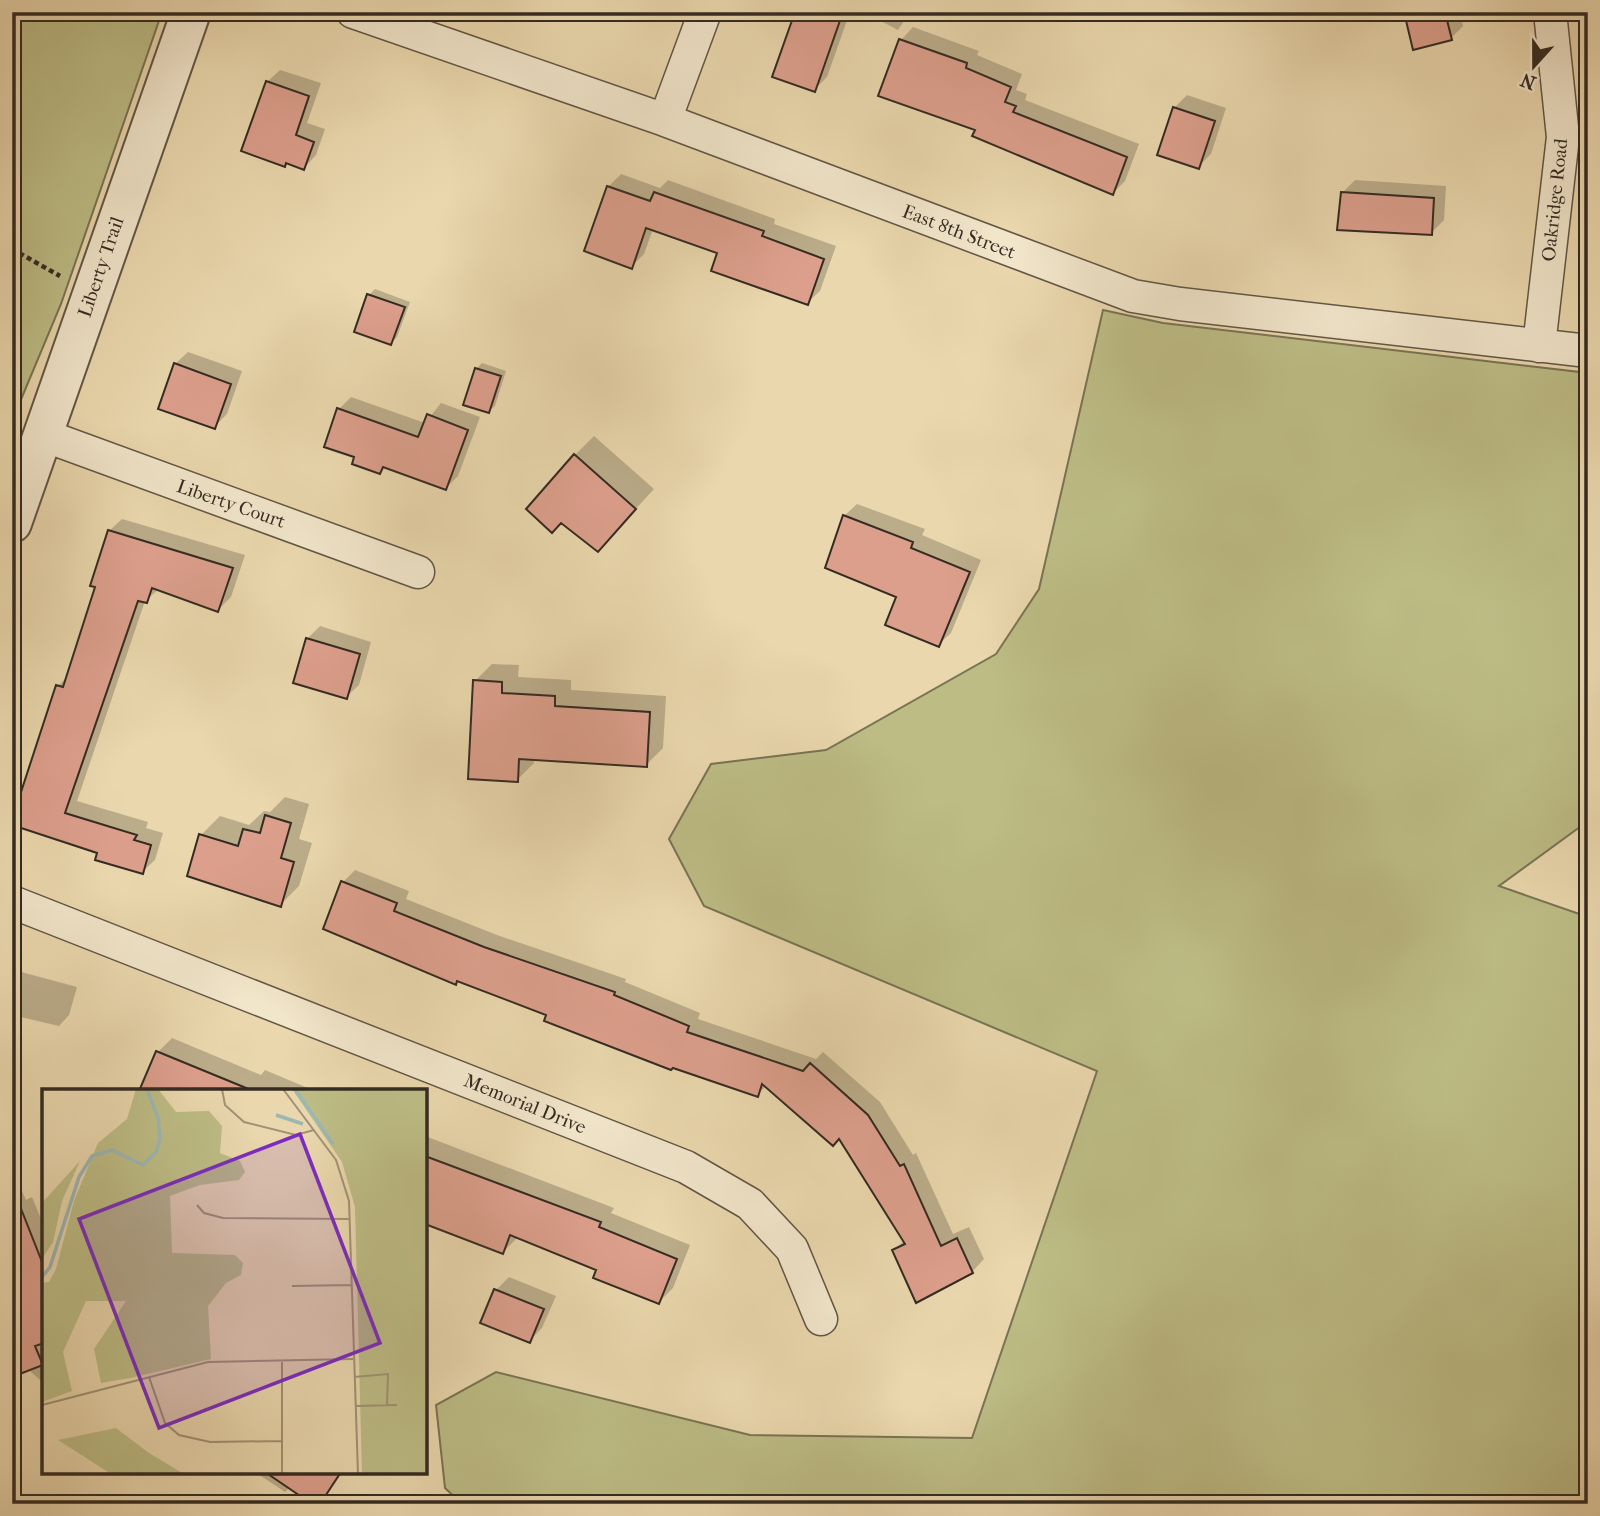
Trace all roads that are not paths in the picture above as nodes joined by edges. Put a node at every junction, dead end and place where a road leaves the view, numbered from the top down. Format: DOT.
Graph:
graph roads {
  1 [pos="191,12"];
  2 [pos="353,12"];
  3 [pos="705,12"];
  4 [pos="1550,12"];
  5 [pos="665,120"];
  6 [pos="1539,346"];
  7 [pos="1588,351"];
  8 [pos="43,436"];
  9 [pos="12,523"];
  10 [pos="418,572"];
  11 [pos="12,902"];
  12 [pos="821,1319"];
  1 -- 8 [label="street, Liberty Trail"];
  2 -- 5 [label="street, East 8th Street"];
  3 -- 5 [label="street"];
  4 -- 6 [label="street, Oakridge Road"];
  5 -- 6 [label="street, East 8th Street"];
  6 -- 7 [label="street, East 8th Street"];
  8 -- 9 [label="street, Liberty Trail"];
  8 -- 10 [label="street, Liberty Court"];
  11 -- 12 [label="street, Memorial Drive"];
}
